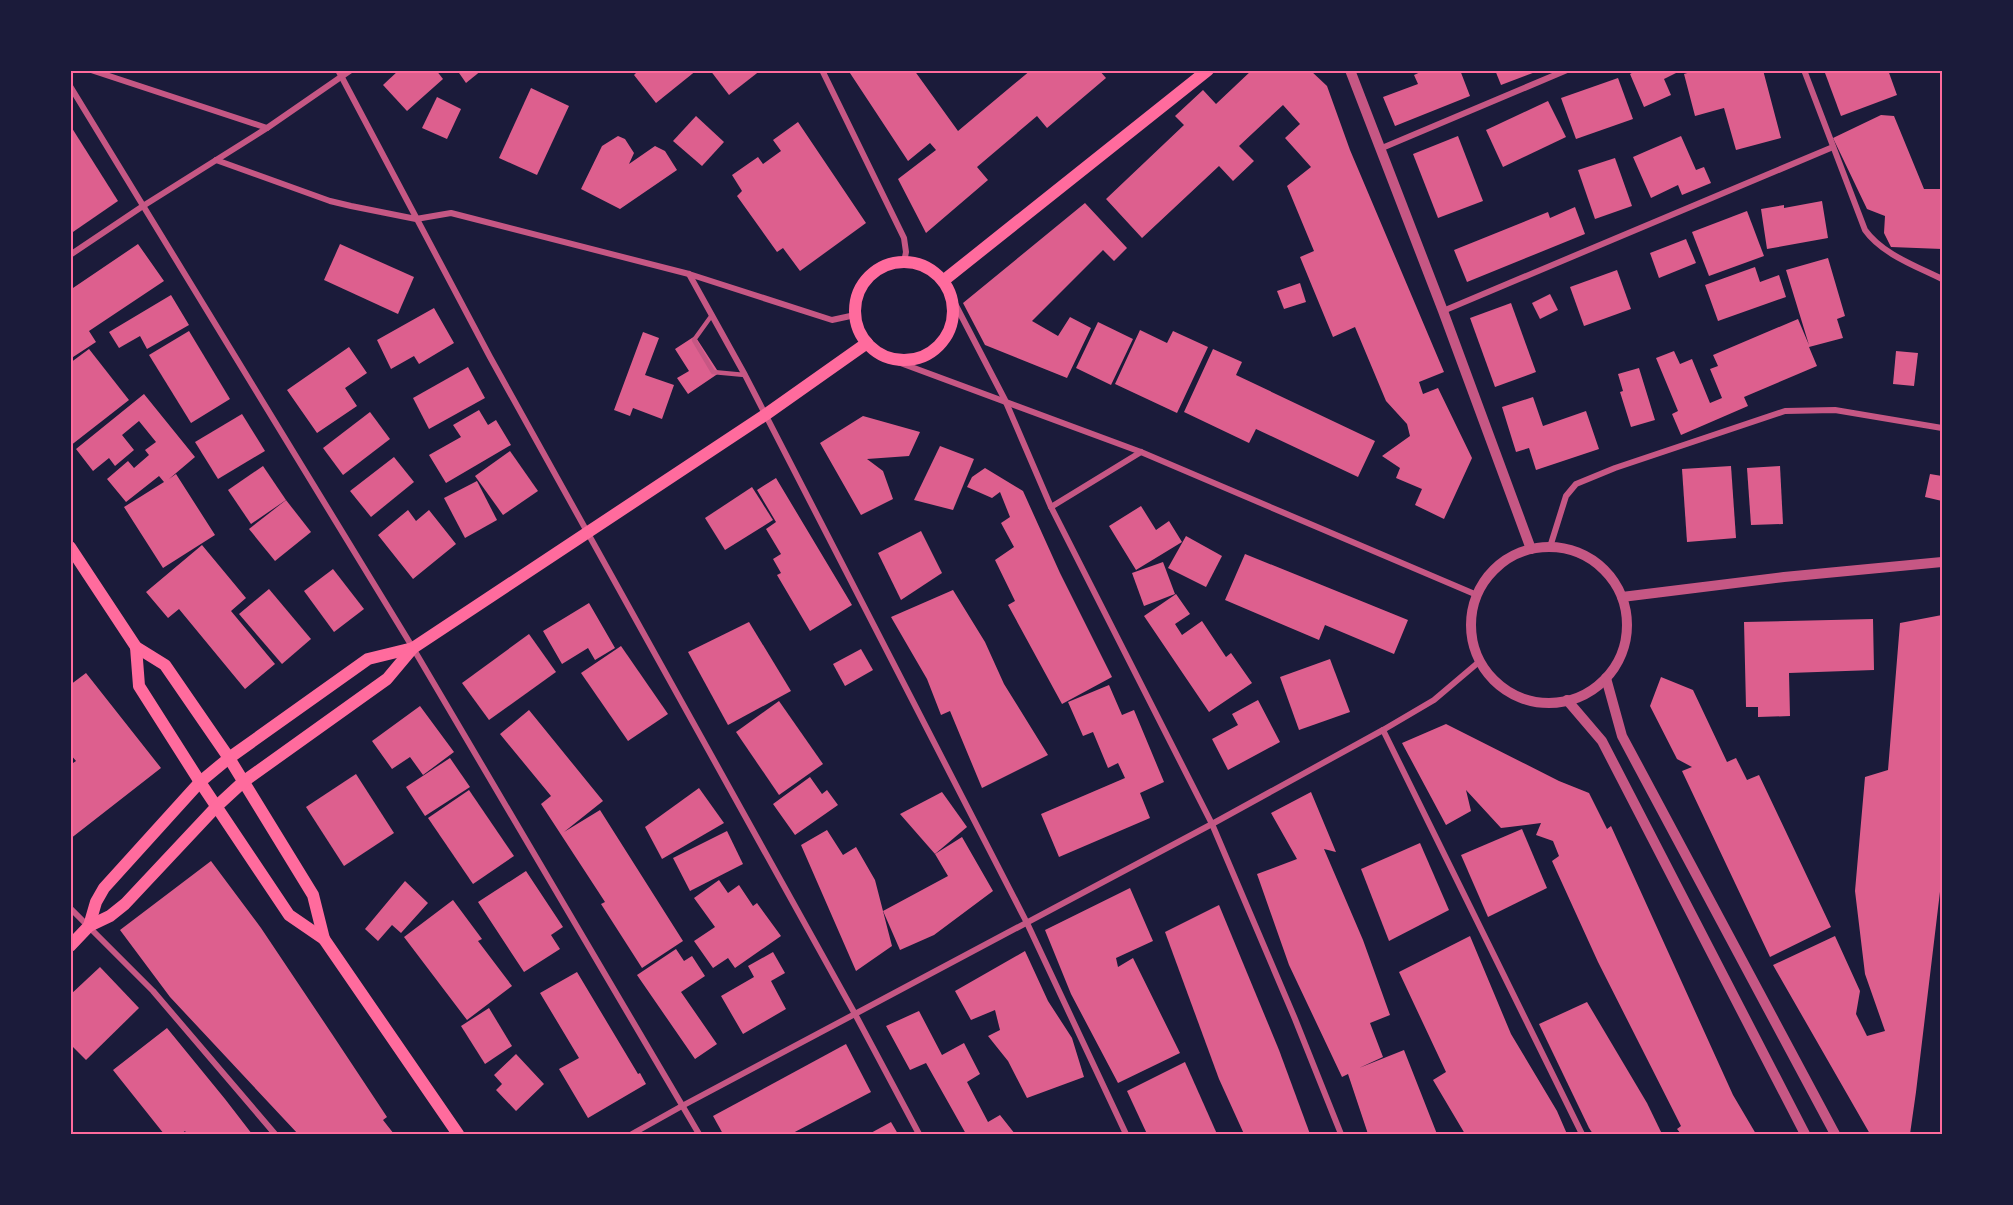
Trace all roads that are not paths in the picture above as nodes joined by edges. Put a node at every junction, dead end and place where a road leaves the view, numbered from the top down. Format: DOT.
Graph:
graph roads {
  1 [pos="91,70"];
  2 [pos="351,70"];
  3 [pos="822,70"];
  4 [pos="1208,70"];
  5 [pos="1350,70"];
  6 [pos="1567,70"];
  7 [pos="1804,70"];
  8 [pos="340,74"];
  9 [pos="70,86"];
  10 [pos="267,128"];
  11 [pos="1833,147"];
  12 [pos="1382,148"];
  13 [pos="216,160"];
  14 [pos="143,206"];
  15 [pos="416,219"];
  16 [pos="70,255"];
  17 [pos="904,262"];
  18 [pos="689,274"];
  19 [pos="1942,279"];
  20 [pos="943,281"];
  21 [pos="951,296"];
  22 [pos="1443,311"];
  23 [pos="712,315"];
  24 [pos="855,315"];
  25 [pos="867,343"];
  26 [pos="887,358"];
  27 [pos="745,375"];
  28 [pos="1005,400"];
  29 [pos="765,415"];
  30 [pos="1942,428"];
  31 [pos="1141,452"];
  32 [pos="1051,507"];
  33 [pos="587,533"];
  34 [pos="70,547"];
  35 [pos="1550,547"];
  36 [pos="1531,549"];
  37 [pos="1942,562"];
  38 [pos="1477,595"];
  39 [pos="1622,597"];
  40 [pos="136,647"];
  41 [pos="413,648"];
  42 [pos="1480,662"];
  43 [pos="1606,678"];
  44 [pos="1567,700"];
  45 [pos="1383,730"];
  46 [pos="229,758"];
  47 [pos="200,782"];
  48 [pos="243,782"];
  49 [pos="217,806"];
  50 [pos="1212,824"];
  51 [pos="70,908"];
  52 [pos="1027,922"];
  53 [pos="89,926"];
  54 [pos="324,939"];
  55 [pos="70,946"];
  56 [pos="855,1014"];
  57 [pos="682,1106"];
  58 [pos="275,1134"];
  59 [pos="458,1134"];
  60 [pos="632,1134"];
  61 [pos="699,1134"];
  62 [pos="920,1134"];
  63 [pos="1125,1134"];
  64 [pos="1341,1134"];
  65 [pos="1582,1134"];
  66 [pos="1805,1134"];
  67 [pos="1835,1134"];
  1 -- 10 [label="street"];
  2 -- 8 [label="street"];
  3 -- 17 [label="street"];
  4 -- 20 [label="main road"];
  5 -- 12 [label="street"];
  6 -- 12 [label="street"];
  7 -- 11 [label="street"];
  8 -- 10 [label="street"];
  8 -- 15 [label="street"];
  9 -- 14 [label="street"];
  10 -- 13 [label="street"];
  11 -- 19 [label="street"];
  11 -- 22 [label="street"];
  12 -- 22 [label="street"];
  13 -- 14 [label="street"];
  13 -- 15 [label="street"];
  14 -- 16 [label="street"];
  14 -- 41 [label="street"];
  15 -- 18 [label="street"];
  15 -- 33 [label="street"];
  17 -- 20 [label="main road"];
  17 -- 24 [label="main road"];
  18 -- 23 [label="street"];
  18 -- 24 [label="street"];
  20 -- 21 [label="main road"];
  21 -- 26 [label="main road"];
  21 -- 28 [label="street"];
  22 -- 36 [label="street"];
  23 -- 27 [label="street"];
  23 -- 27 [label="lane"];
  24 -- 25 [label="main road"];
  25 -- 26 [label="main road"];
  25 -- 29 [label="main road"];
  26 -- 28 [label="street"];
  27 -- 29 [label="street"];
  28 -- 31 [label="street"];
  28 -- 32 [label="street"];
  29 -- 33 [label="main road"];
  29 -- 52 [label="street"];
  30 -- 35 [label="street"];
  31 -- 32 [label="street"];
  31 -- 38 [label="street"];
  32 -- 50 [label="street"];
  33 -- 41 [label="main road"];
  33 -- 56 [label="street"];
  34 -- 40 [label="main road"];
  35 -- 36 [label="street"];
  35 -- 39 [label="street"];
  36 -- 38 [label="street"];
  37 -- 39 [label="street"];
  38 -- 42 [label="street"];
  39 -- 43 [label="street"];
  40 -- 46 [label="main road"];
  40 -- 47 [label="main road"];
  41 -- 46 [label="main road"];
  41 -- 48 [label="main road"];
  41 -- 57 [label="street"];
  42 -- 44 [label="street"];
  42 -- 45 [label="street"];
  43 -- 44 [label="street"];
  43 -- 67 [label="street"];
  44 -- 66 [label="street"];
  45 -- 50 [label="street"];
  45 -- 65 [label="street"];
  46 -- 47 [label="main road"];
  46 -- 48 [label="main road"];
  47 -- 49 [label="main road"];
  47 -- 53 [label="main road"];
  48 -- 49 [label="main road"];
  48 -- 54 [label="main road"];
  49 -- 53 [label="main road"];
  49 -- 54 [label="main road"];
  50 -- 52 [label="street"];
  50 -- 64 [label="street"];
  51 -- 53 [label="street"];
  52 -- 56 [label="street"];
  52 -- 63 [label="street"];
  53 -- 55 [label="main road"];
  53 -- 58 [label="street"];
  54 -- 59 [label="main road"];
  56 -- 57 [label="street"];
  56 -- 62 [label="street"];
  57 -- 60 [label="street"];
  57 -- 61 [label="street"];
}
